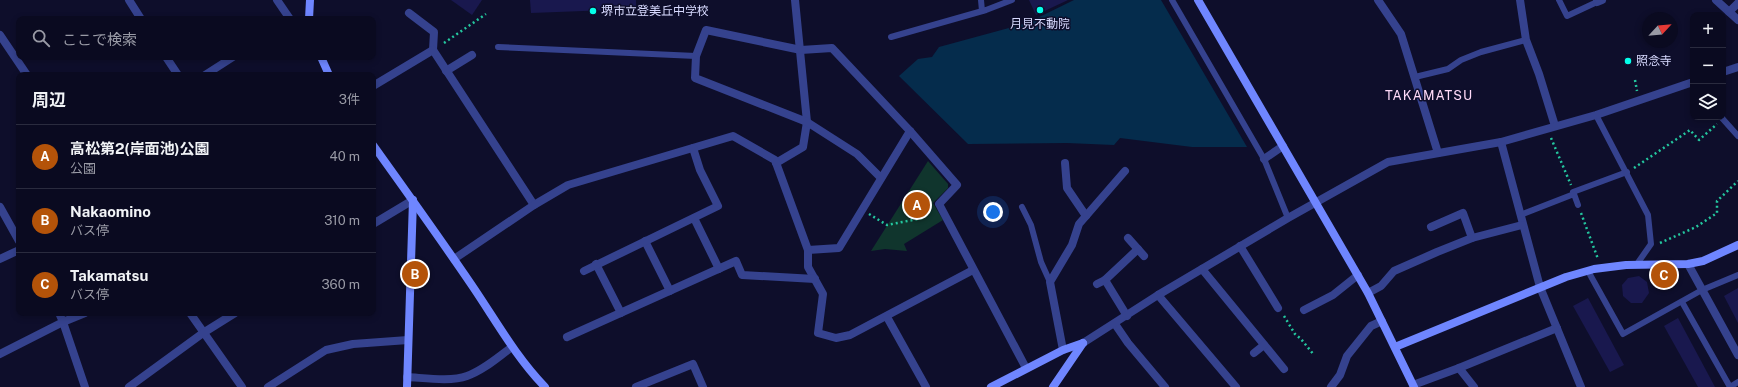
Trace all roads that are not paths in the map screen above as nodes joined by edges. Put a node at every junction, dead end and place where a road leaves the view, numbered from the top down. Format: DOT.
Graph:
graph roads {
  1 [pos="129,0"];
  2 [pos="277,0"];
  3 [pos="310,0"];
  4 [pos="795,0"];
  5 [pos="981,0"];
  6 [pos="1012,0"];
  7 [pos="1172,0"];
  8 [pos="1198,0"];
  9 [pos="1378,0"];
  10 [pos="1520,0"];
  11 [pos="1559,0"];
  12 [pos="1716,0"];
  13 [pos="1600,1"];
  14 [pos="1738,3"];
  15 [pos="982,11"];
  16 [pos="1729,12"];
  17 [pos="409,13"];
  18 [pos="139,16"];
  19 [pos="288,16"];
  20 [pos="309,16"];
  21 [pos="1738,20"];
  22 [pos="0,35"];
  23 [pos="891,37"];
  24 [pos="1526,40"];
  25 [pos="498,47"];
  26 [pos="433,50"];
  27 [pos="801,50"];
  28 [pos="472,55"];
  29 [pos="696,56"];
  30 [pos="16,59"];
  31 [pos="17,60"];
  32 [pos="168,60"];
  33 [pos="228,60"];
  34 [pos="322,60"];
  35 [pos="1738,67"];
  36 [pos="446,70"];
  37 [pos="1726,71"];
  38 [pos="25,72"];
  39 [pos="176,72"];
  40 [pos="210,72"];
  41 [pos="328,72"];
  42 [pos="1415,77"];
  43 [pos="1690,83"];
  44 [pos="376,84"];
  45 [pos="1596,115"];
  46 [pos="1724,120"];
  47 [pos="807,122"];
  48 [pos="1551,127"];
  49 [pos="910,131"];
  50 [pos="1738,136"];
  51 [pos="1501,142"];
  52 [pos="1283,146"];
  53 [pos="693,148"];
  54 [pos="376,149"];
  55 [pos="1438,153"];
  56 [pos="1264,159"];
  57 [pos="776,163"];
  58 [pos="1065,163"];
  59 [pos="1125,171"];
  60 [pos="1627,172"];
  61 [pos="881,178"];
  62 [pos="1573,192"];
  63 [pos="413,200"];
  64 [pos="1316,201"];
  65 [pos="534,205"];
  66 [pos="1578,205"];
  67 [pos="0,207"];
  68 [pos="1022,208"];
  69 [pos="1520,215"];
  70 [pos="1086,216"];
  71 [pos="694,218"];
  72 [pos="1288,218"];
  73 [pos="376,222"];
  74 [pos="1522,224"];
  75 [pos="1431,227"];
  76 [pos="16,236"];
  77 [pos="1128,238"];
  78 [pos="1472,238"];
  79 [pos="645,241"];
  80 [pos="1738,245"];
  81 [pos="1240,246"];
  82 [pos="1138,249"];
  83 [pos="808,250"];
  84 [pos="16,251"];
  85 [pos="1144,256"];
  86 [pos="0,259"];
  87 [pos="454,259"];
  88 [pos="596,264"];
  89 [pos="1637,264"];
  90 [pos="1688,264"];
  91 [pos="718,269"];
  92 [pos="1202,269"];
  93 [pos="584,270"];
  94 [pos="973,270"];
  95 [pos="1588,271"];
  96 [pos="1358,275"];
  97 [pos="1738,275"];
  98 [pos="815,279"];
  99 [pos="1105,280"];
  100 [pos="1050,282"];
  101 [pos="1097,284"];
  102 [pos="1540,287"];
  103 [pos="1702,290"];
  104 [pos="670,291"];
  105 [pos="1368,293"];
  106 [pos="1158,295"];
  107 [pos="1682,302"];
  108 [pos="1278,308"];
  109 [pos="1304,310"];
  110 [pos="621,313"];
  111 [pos="60,316"];
  112 [pos="77,316"];
  113 [pos="192,316"];
  114 [pos="230,316"];
  115 [pos="1127,316"];
  116 [pos="887,317"];
  117 [pos="1382,320"];
  118 [pos="63,322"];
  119 [pos="1115,324"];
  120 [pos="1557,328"];
  121 [pos="204,333"];
  122 [pos="567,337"];
  123 [pos="408,340"];
  124 [pos="1083,343"];
  125 [pos="1264,345"];
  126 [pos="1395,346"];
  127 [pos="512,347"];
  128 [pos="1063,350"];
  129 [pos="1254,353"];
  130 [pos="0,354"];
  131 [pos="1738,355"];
  132 [pos="1026,368"];
  133 [pos="1459,368"];
  134 [pos="1284,369"];
  135 [pos="408,377"];
  136 [pos="1738,382"];
  137 [pos="1414,386"];
  138 [pos="85,387"];
  139 [pos="129,387"];
  140 [pos="242,387"];
  141 [pos="268,387"];
  142 [pos="407,387"];
  143 [pos="545,387"];
  144 [pos="636,387"];
  145 [pos="703,387"];
  146 [pos="926,387"];
  147 [pos="991,387"];
  148 [pos="1053,387"];
  149 [pos="1164,387"];
  150 [pos="1236,387"];
  151 [pos="1331,387"];
  152 [pos="1474,387"];
  153 [pos="1581,387"];
  1 -- 18 [label="street"];
  2 -- 19 [label="street"];
  3 -- 20 [label="street"];
  4 -- 27 [label="street"];
  5 -- 15 [label="lane"];
  6 -- 15 [label="lane"];
  7 -- 56 [label="lane"];
  8 -- 52 [label="street"];
  9 -- 42 [label="street"];
  10 -- 24 [label="street"];
  11 -- 13 [label="lane"];
  12 -- 16 [label="street"];
  14 -- 16 [label="street"];
  15 -- 23 [label="lane"];
  16 -- 21 [label="street"];
  17 -- 26 [label="street"];
  22 -- 30 [label="street"];
  24 -- 42 [label="lane"];
  24 -- 48 [label="street"];
  25 -- 29 [label="lane"];
  26 -- 36 [label="street"];
  26 -- 44 [label="street"];
  27 -- 29 [label="street"];
  27 -- 47 [label="street"];
  27 -- 49 [label="street"];
  28 -- 36 [label="street"];
  29 -- 47 [label="street"];
  31 -- 38 [label="street"];
  32 -- 39 [label="street"];
  33 -- 40 [label="street"];
  34 -- 41 [label="street"];
  35 -- 37 [label="street"];
  36 -- 65 [label="street"];
  42 -- 55 [label="street"];
  43 -- 45 [label="street"];
  45 -- 48 [label="street"];
  45 -- 60 [label="lane"];
  46 -- 50 [label="lane"];
  47 -- 57 [label="street"];
  47 -- 61 [label="street"];
  48 -- 51 [label="street"];
  49 -- 61 [label="street"];
  49 -- 94 [label="street"];
  51 -- 55 [label="street"];
  51 -- 69 [label="street"];
  52 -- 56 [label="street"];
  52 -- 64 [label="street"];
  53 -- 57 [label="street"];
  53 -- 65 [label="street"];
  53 -- 71 [label="street"];
  54 -- 63 [label="street"];
  55 -- 64 [label="street"];
  56 -- 72 [label="lane"];
  57 -- 83 [label="street"];
  58 -- 70 [label="street"];
  59 -- 70 [label="street"];
  60 -- 62 [label="lane"];
  60 -- 89 [label="lane"];
  61 -- 83 [label="street"];
  63 -- 73 [label="street"];
  63 -- 87 [label="street"];
  63 -- 123 [label="street"];
  64 -- 72 [label="street"];
  64 -- 96 [label="street"];
  65 -- 87 [label="street"];
  66 -- 69 [label="lane"];
  67 -- 76 [label="street"];
  68 -- 100 [label="lane"];
  69 -- 74 [label="street"];
  70 -- 100 [label="street"];
  71 -- 79 [label="street"];
  71 -- 91 [label="street"];
  72 -- 81 [label="street"];
  74 -- 78 [label="street"];
  74 -- 102 [label="street"];
  75 -- 78 [label="street"];
  77 -- 82 [label="street"];
  78 -- 105 [label="street"];
  79 -- 88 [label="street"];
  79 -- 104 [label="street"];
  80 -- 90 [label="street"];
  81 -- 92 [label="street"];
  81 -- 108 [label="street"];
  82 -- 85 [label="street"];
  82 -- 99 [label="street"];
  83 -- 98 [label="street"];
  84 -- 86 [label="street"];
  87 -- 127 [label="street"];
  88 -- 93 [label="street"];
  88 -- 110 [label="street"];
  89 -- 90 [label="street"];
  89 -- 95 [label="street"];
  90 -- 103 [label="street"];
  91 -- 98 [label="street"];
  91 -- 104 [label="street"];
  92 -- 106 [label="street"];
  92 -- 125 [label="street"];
  94 -- 116 [label="street"];
  94 -- 132 [label="street"];
  95 -- 102 [label="street"];
  95 -- 107 [label="lane"];
  96 -- 105 [label="street"];
  96 -- 109 [label="street"];
  97 -- 103 [label="lane"];
  98 -- 116 [label="street"];
  99 -- 101 [label="street"];
  99 -- 115 [label="street"];
  100 -- 128 [label="street"];
  102 -- 120 [label="street"];
  102 -- 126 [label="street"];
  103 -- 107 [label="lane"];
  103 -- 131 [label="street"];
  104 -- 110 [label="street"];
  105 -- 117 [label="street"];
  106 -- 115 [label="street"];
  106 -- 150 [label="street"];
  107 -- 136 [label="lane"];
  110 -- 122 [label="street"];
  111 -- 118 [label="street"];
  112 -- 118 [label="street"];
  113 -- 121 [label="street"];
  114 -- 121 [label="street"];
  115 -- 119 [label="street"];
  116 -- 146 [label="street"];
  117 -- 126 [label="street"];
  117 -- 151 [label="street"];
  118 -- 130 [label="street"];
  118 -- 138 [label="street"];
  119 -- 124 [label="street"];
  119 -- 149 [label="street"];
  120 -- 133 [label="street"];
  120 -- 153 [label="street"];
  121 -- 139 [label="street"];
  121 -- 140 [label="street"];
  123 -- 135 [label="street"];
  123 -- 141 [label="street"];
  124 -- 128 [label="street"];
  124 -- 148 [label="street"];
  125 -- 129 [label="street"];
  125 -- 134 [label="street"];
  126 -- 137 [label="street"];
  127 -- 135 [label="street"];
  127 -- 143 [label="street"];
  128 -- 132 [label="street"];
  132 -- 147 [label="street"];
  133 -- 137 [label="street"];
  133 -- 152 [label="street"];
  135 -- 142 [label="street"];
  144 -- 145 [label="street"];
}
